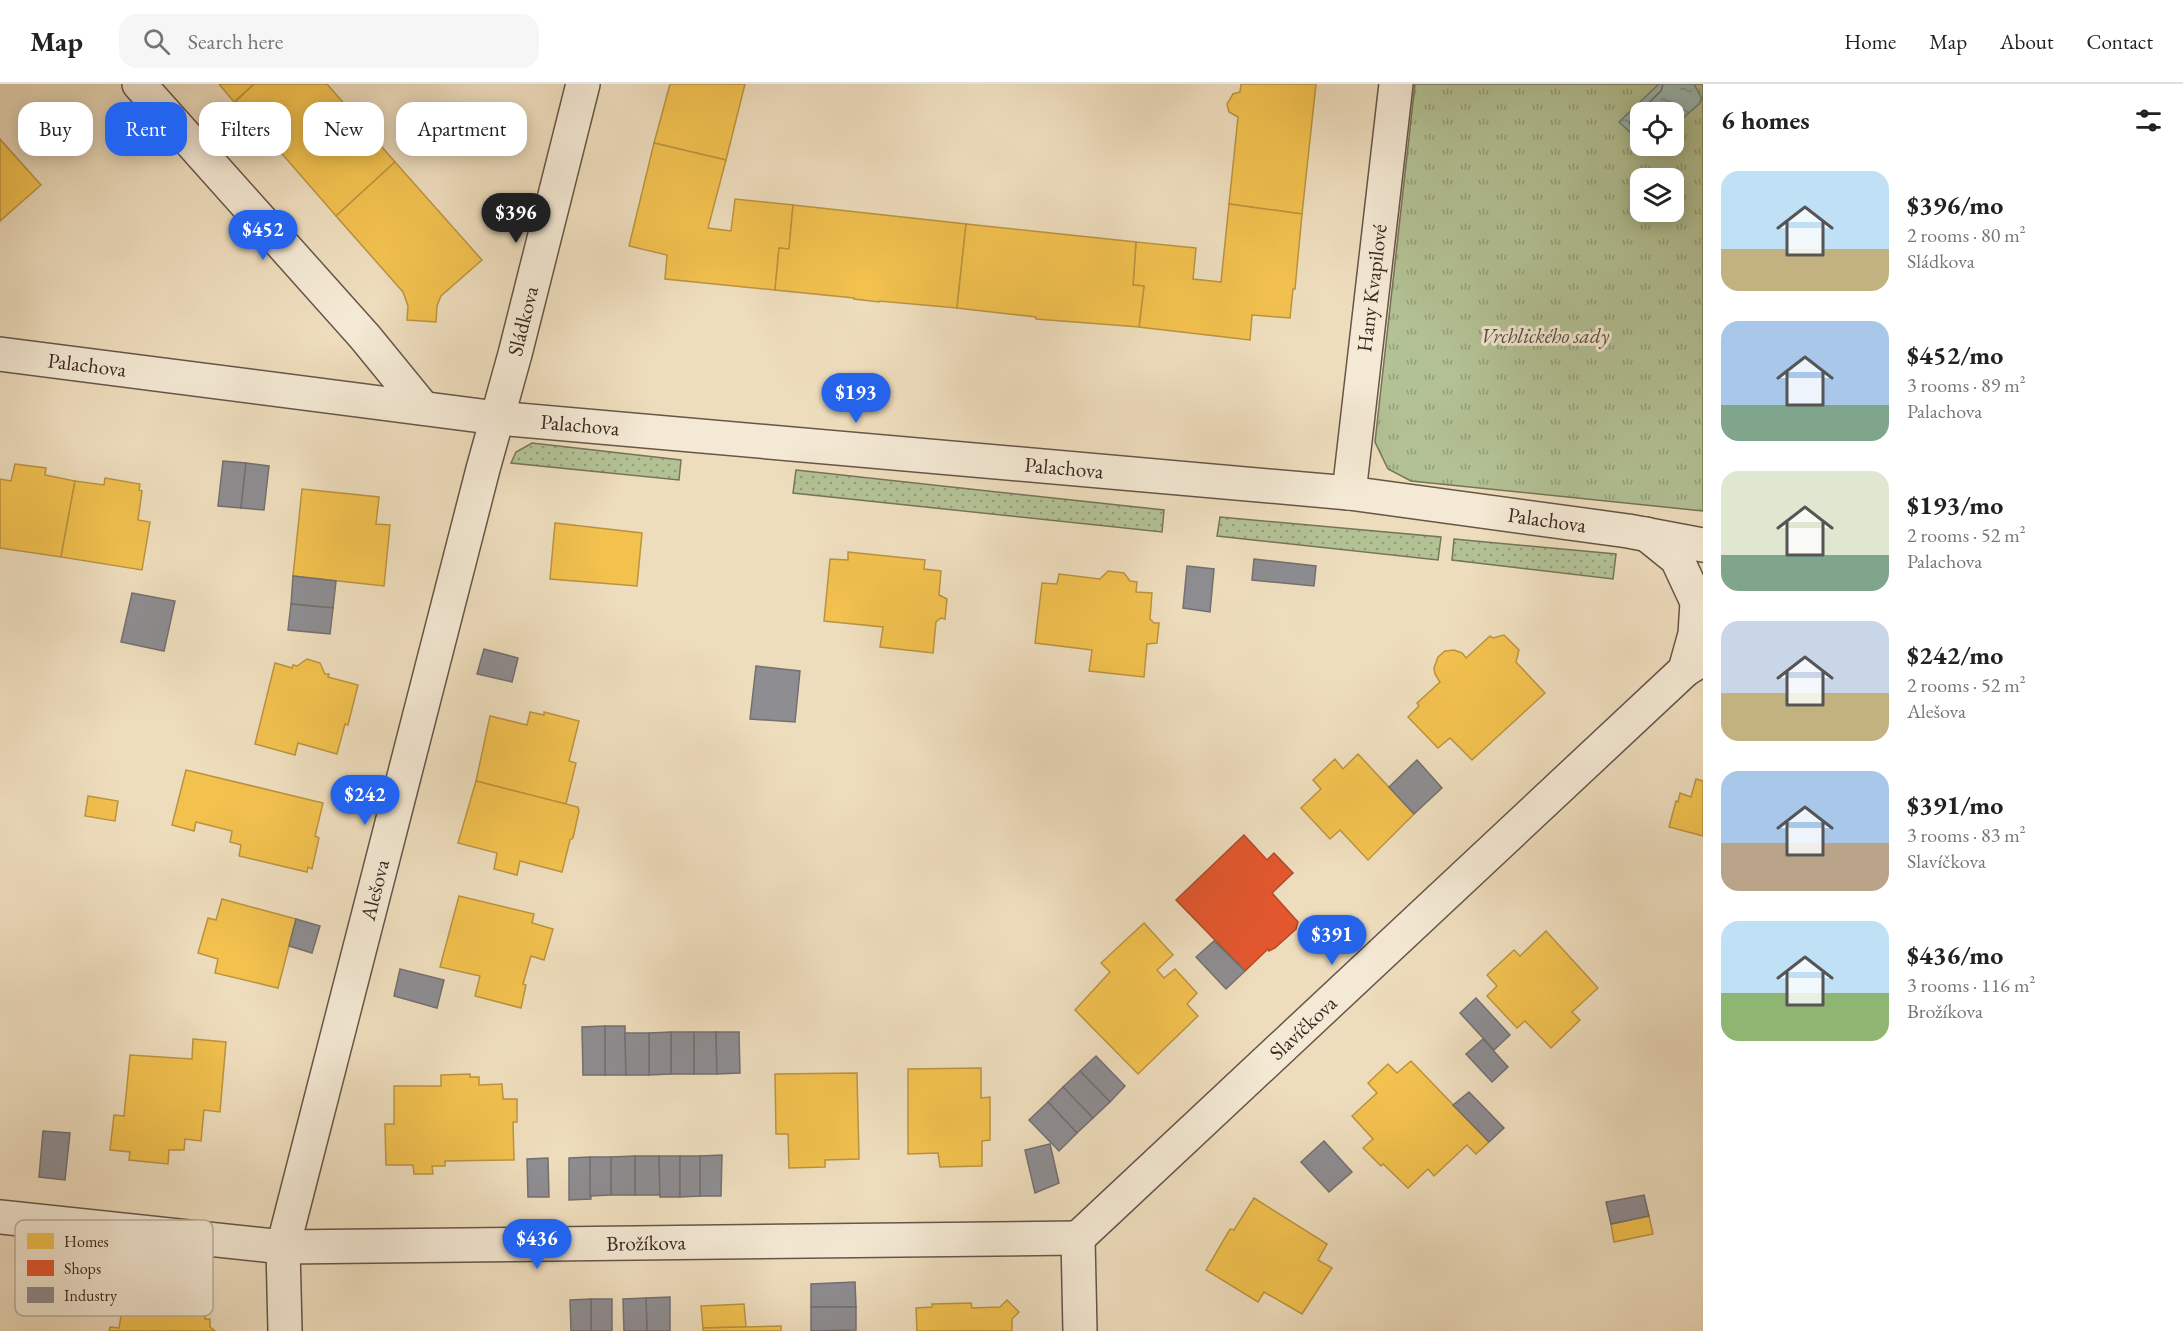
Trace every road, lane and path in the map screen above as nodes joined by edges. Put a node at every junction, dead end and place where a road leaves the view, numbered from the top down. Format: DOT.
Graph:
graph roads {
  1 [pos="139,84"];
  2 [pos="583,84"];
  3 [pos="1396,84"];
  4 [pos="0,354"];
  5 [pos="423,408"];
  6 [pos="497,418"];
  7 [pos="1348,493"];
  8 [pos="1645,533"];
  9 [pos="1703,545"];
  10 [pos="1694,665"];
  11 [pos="0,1217"];
  12 [pos="28,1220"];
  13 [pos="1078,1238"];
  14 [pos="213,1240"];
  15 [pos="283,1247"];
  16 [pos="285,1331"];
  17 [pos="1080,1331"];
  1 -- 5 [label="street"];
  2 -- 6 [label="street, Sládkova"];
  3 -- 7 [label="street, Hany Kvapilové"];
  4 -- 5 [label="street, Palachova"];
  5 -- 6 [label="street, Palachova"];
  6 -- 7 [label="street, Palachova"];
  6 -- 15 [label="street, Alešova"];
  7 -- 8 [label="street, Palachova"];
  8 -- 9 [label="street, Palachova"];
  8 -- 10 [label="street"];
  10 -- 13 [label="street, Slavíčkova"];
  11 -- 12 [label="street, Brožíkova"];
  13 -- 15 [label="street, Brožíkova"];
  13 -- 17 [label="street"];
  14 -- 15 [label="street, Brožíkova"];
  15 -- 16 [label="street, Alešova"];
}
